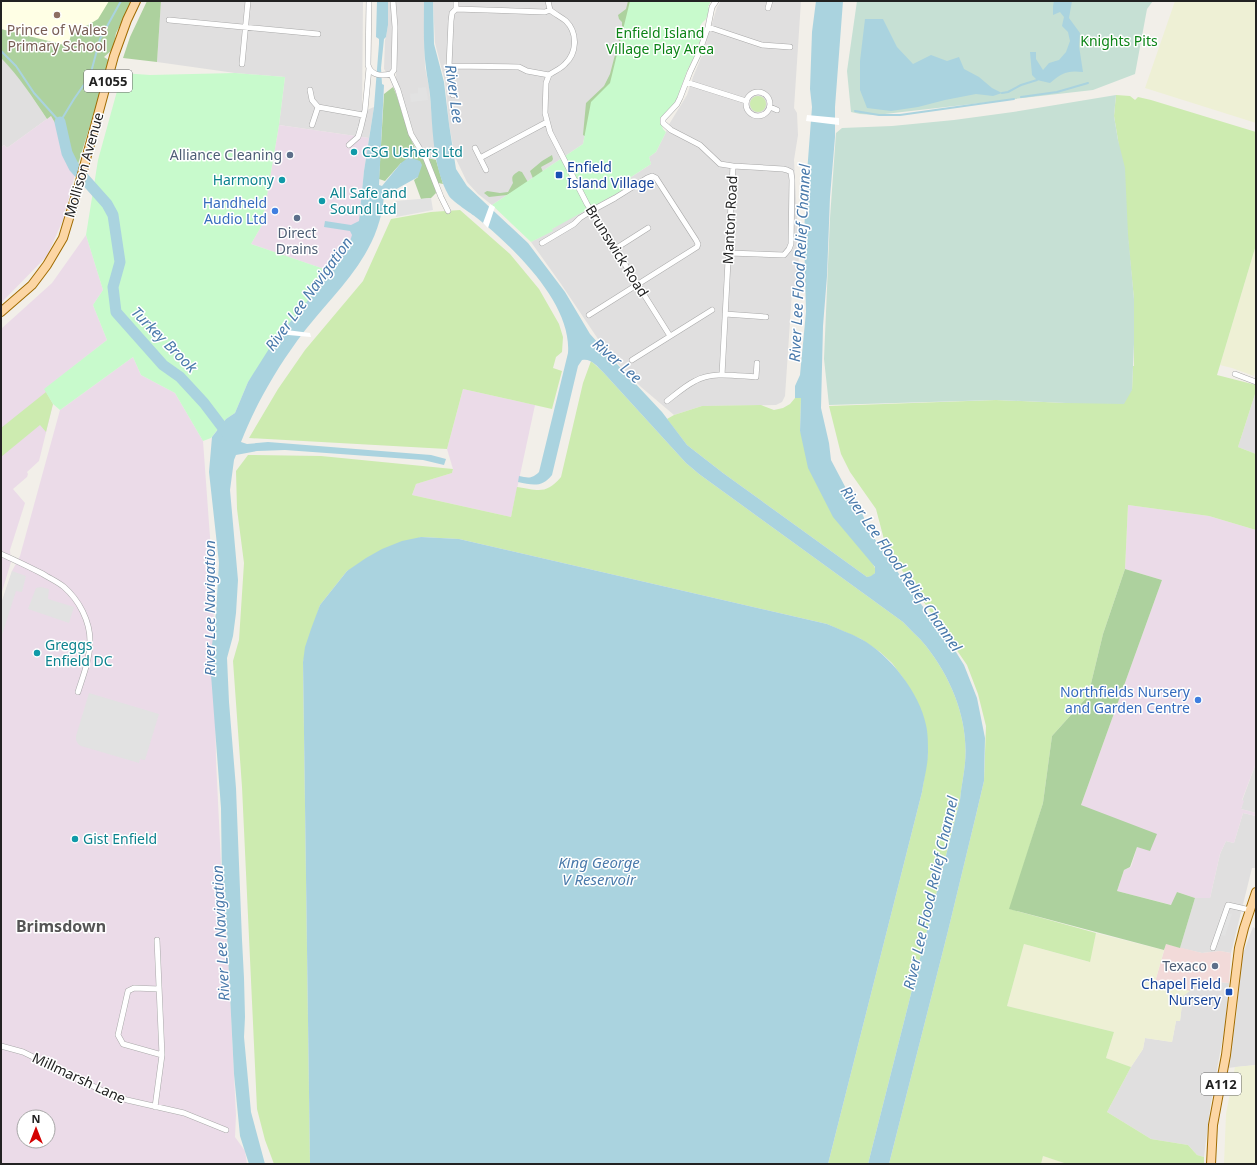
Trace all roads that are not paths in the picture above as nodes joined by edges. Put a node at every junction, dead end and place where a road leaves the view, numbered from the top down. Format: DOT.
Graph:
graph roads {
  1 [pos="136,1"];
  2 [pos="248,1"];
  3 [pos="369,1"];
  4 [pos="393,1"];
  5 [pos="456,1"];
  6 [pos="548,1"];
  7 [pos="716,1"];
  8 [pos="770,1"];
  9 [pos="768,8"];
  10 [pos="456,9"];
  11 [pos="550,10"];
  12 [pos="169,20"];
  13 [pos="245,27"];
  14 [pos="708,27"];
  15 [pos="318,34"];
  16 [pos="790,47"];
  17 [pos="242,64"];
  18 [pos="449,66"];
  19 [pos="369,68"];
  20 [pos="391,74"];
  21 [pos="549,75"];
  22 [pos="686,82"];
  23 [pos="310,90"];
  24 [pos="453,95"];
  25 [pos="746,100"];
  26 [pos="318,107"];
  27 [pos="770,108"];
  28 [pos="777,110"];
  29 [pos="363,115"];
  30 [pos="547,122"];
  31 [pos="312,125"];
  32 [pos="349,145"];
  33 [pos="475,148"];
  34 [pos="480,158"];
  35 [pos="733,166"];
  36 [pos="486,170"];
  37 [pos="448,211"];
  38 [pos="591,211"];
  39 [pos="648,228"];
  40 [pos="542,243"];
  41 [pos="615,248"];
  42 [pos="729,253"];
  43 [pos="638,284"];
  44 [pos="712,310"];
  45 [pos="1,312"];
  46 [pos="726,314"];
  47 [pos="589,315"];
  48 [pos="766,317"];
  49 [pos="670,336"];
  50 [pos="632,360"];
  51 [pos="757,363"];
  52 [pos="1234,374"];
  53 [pos="722,375"];
  54 [pos="1256,382"];
  55 [pos="667,401"];
  56 [pos="1,554"];
  57 [pos="78,692"];
  58 [pos="1256,892"];
  59 [pos="1250,910"];
  60 [pos="157,940"];
  61 [pos="1214,948"];
  62 [pos="159,989"];
  63 [pos="1,1046"];
  64 [pos="162,1055"];
  65 [pos="155,1107"];
  66 [pos="226,1130"];
  67 [pos="1211,1164"];
  1 -- 45 [label="main road, Mollison Avenue / A1055"];
  2 -- 13 [label="street"];
  3 -- 19 [label="street"];
  4 -- 20 [label="street"];
  5 -- 10 [label="street"];
  6 -- 11 [label="street"];
  7 -- 14 [label="street, Manton Road"];
  8 -- 9 [label="street"];
  10 -- 11 [label="street"];
  10 -- 18 [label="street"];
  11 -- 21 [label="street"];
  12 -- 13 [label="street"];
  13 -- 15 [label="street"];
  13 -- 17 [label="street"];
  14 -- 16 [label="street"];
  14 -- 22 [label="street, Manton Road"];
  18 -- 21 [label="street"];
  18 -- 24 [label="street"];
  19 -- 20 [label="street"];
  19 -- 29 [label="street"];
  20 -- 37 [label="street"];
  21 -- 30 [label="street, Brunswick Road"];
  22 -- 25 [label="street"];
  22 -- 35 [label="street, Manton Road"];
  23 -- 26 [label="street"];
  25 -- 27 [label="street"];
  25 -- 27 [label="street"];
  26 -- 29 [label="street"];
  26 -- 31 [label="street"];
  27 -- 28 [label="street"];
  29 -- 32 [label="street"];
  30 -- 34 [label="street"];
  30 -- 38 [label="street, Brunswick Road"];
  33 -- 34 [label="street"];
  34 -- 36 [label="street"];
  35 -- 42 [label="street, Manton Road"];
  35 -- 42 [label="street"];
  38 -- 40 [label="street"];
  38 -- 41 [label="street, Brunswick Road"];
  38 -- 43 [label="street"];
  39 -- 41 [label="street"];
  41 -- 43 [label="street, Brunswick Road"];
  42 -- 46 [label="street, Manton Road"];
  43 -- 47 [label="street"];
  43 -- 49 [label="street, Brunswick Road"];
  44 -- 49 [label="street"];
  46 -- 48 [label="street"];
  46 -- 53 [label="street, Manton Road"];
  49 -- 50 [label="street"];
  51 -- 53 [label="street"];
  52 -- 54 [label="street"];
  53 -- 55 [label="street"];
  56 -- 57 [label="street"];
  58 -- 59 [label="main road, A112"];
  59 -- 61 [label="street"];
  59 -- 67 [label="main road, A112"];
  60 -- 62 [label="street"];
  62 -- 64 [label="street"];
  62 -- 64 [label="street"];
  63 -- 65 [label="street, Millmarsh Lane"];
  64 -- 65 [label="street"];
  65 -- 66 [label="street, Millmarsh Lane"];
}
